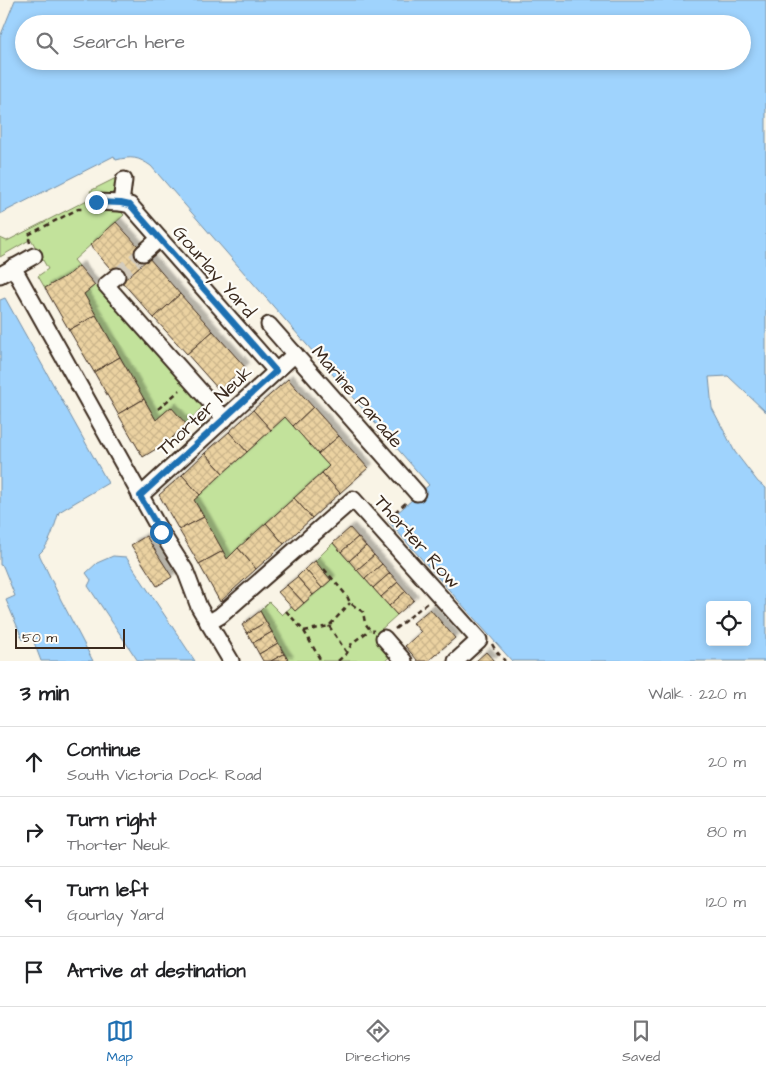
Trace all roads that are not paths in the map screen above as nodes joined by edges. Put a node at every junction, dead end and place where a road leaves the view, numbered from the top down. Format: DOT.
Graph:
graph roads {
  1 [pos="124,180"];
  2 [pos="96,202"];
  3 [pos="121,203"];
  4 [pos="159,239"];
  5 [pos="143,253"];
  6 [pos="34,256"];
  7 [pos="7,271"];
  8 [pos="117,276"];
  9 [pos="269,325"];
  10 [pos="295,354"];
  11 [pos="276,371"];
  12 [pos="225,419"];
  13 [pos="417,493"];
  14 [pos="140,496"];
  15 [pos="208,623"];
  16 [pos="381,635"];
  17 [pos="231,661"];
  18 [pos="404,661"];
  19 [pos="456,661"];
  1 -- 3 [label="street"];
  2 -- 3 [label="street"];
  3 -- 4 [label="street, Gourlay Yard"];
  4 -- 5 [label="street"];
  4 -- 11 [label="street, Gourlay Yard"];
  6 -- 7 [label="street"];
  7 -- 14 [label="street"];
  8 -- 12 [label="street"];
  9 -- 10 [label="street, Marine Parade"];
  10 -- 11 [label="street, Thorter Neuk"];
  10 -- 13 [label="street, Marine Parade"];
  11 -- 12 [label="street, Thorter Neuk"];
  12 -- 14 [label="street, Thorter Neuk"];
  14 -- 15 [label="street"];
  15 -- 17 [label="street"];
  15 -- 19 [label="street, Thorter Row"];
  16 -- 18 [label="street"];
}
